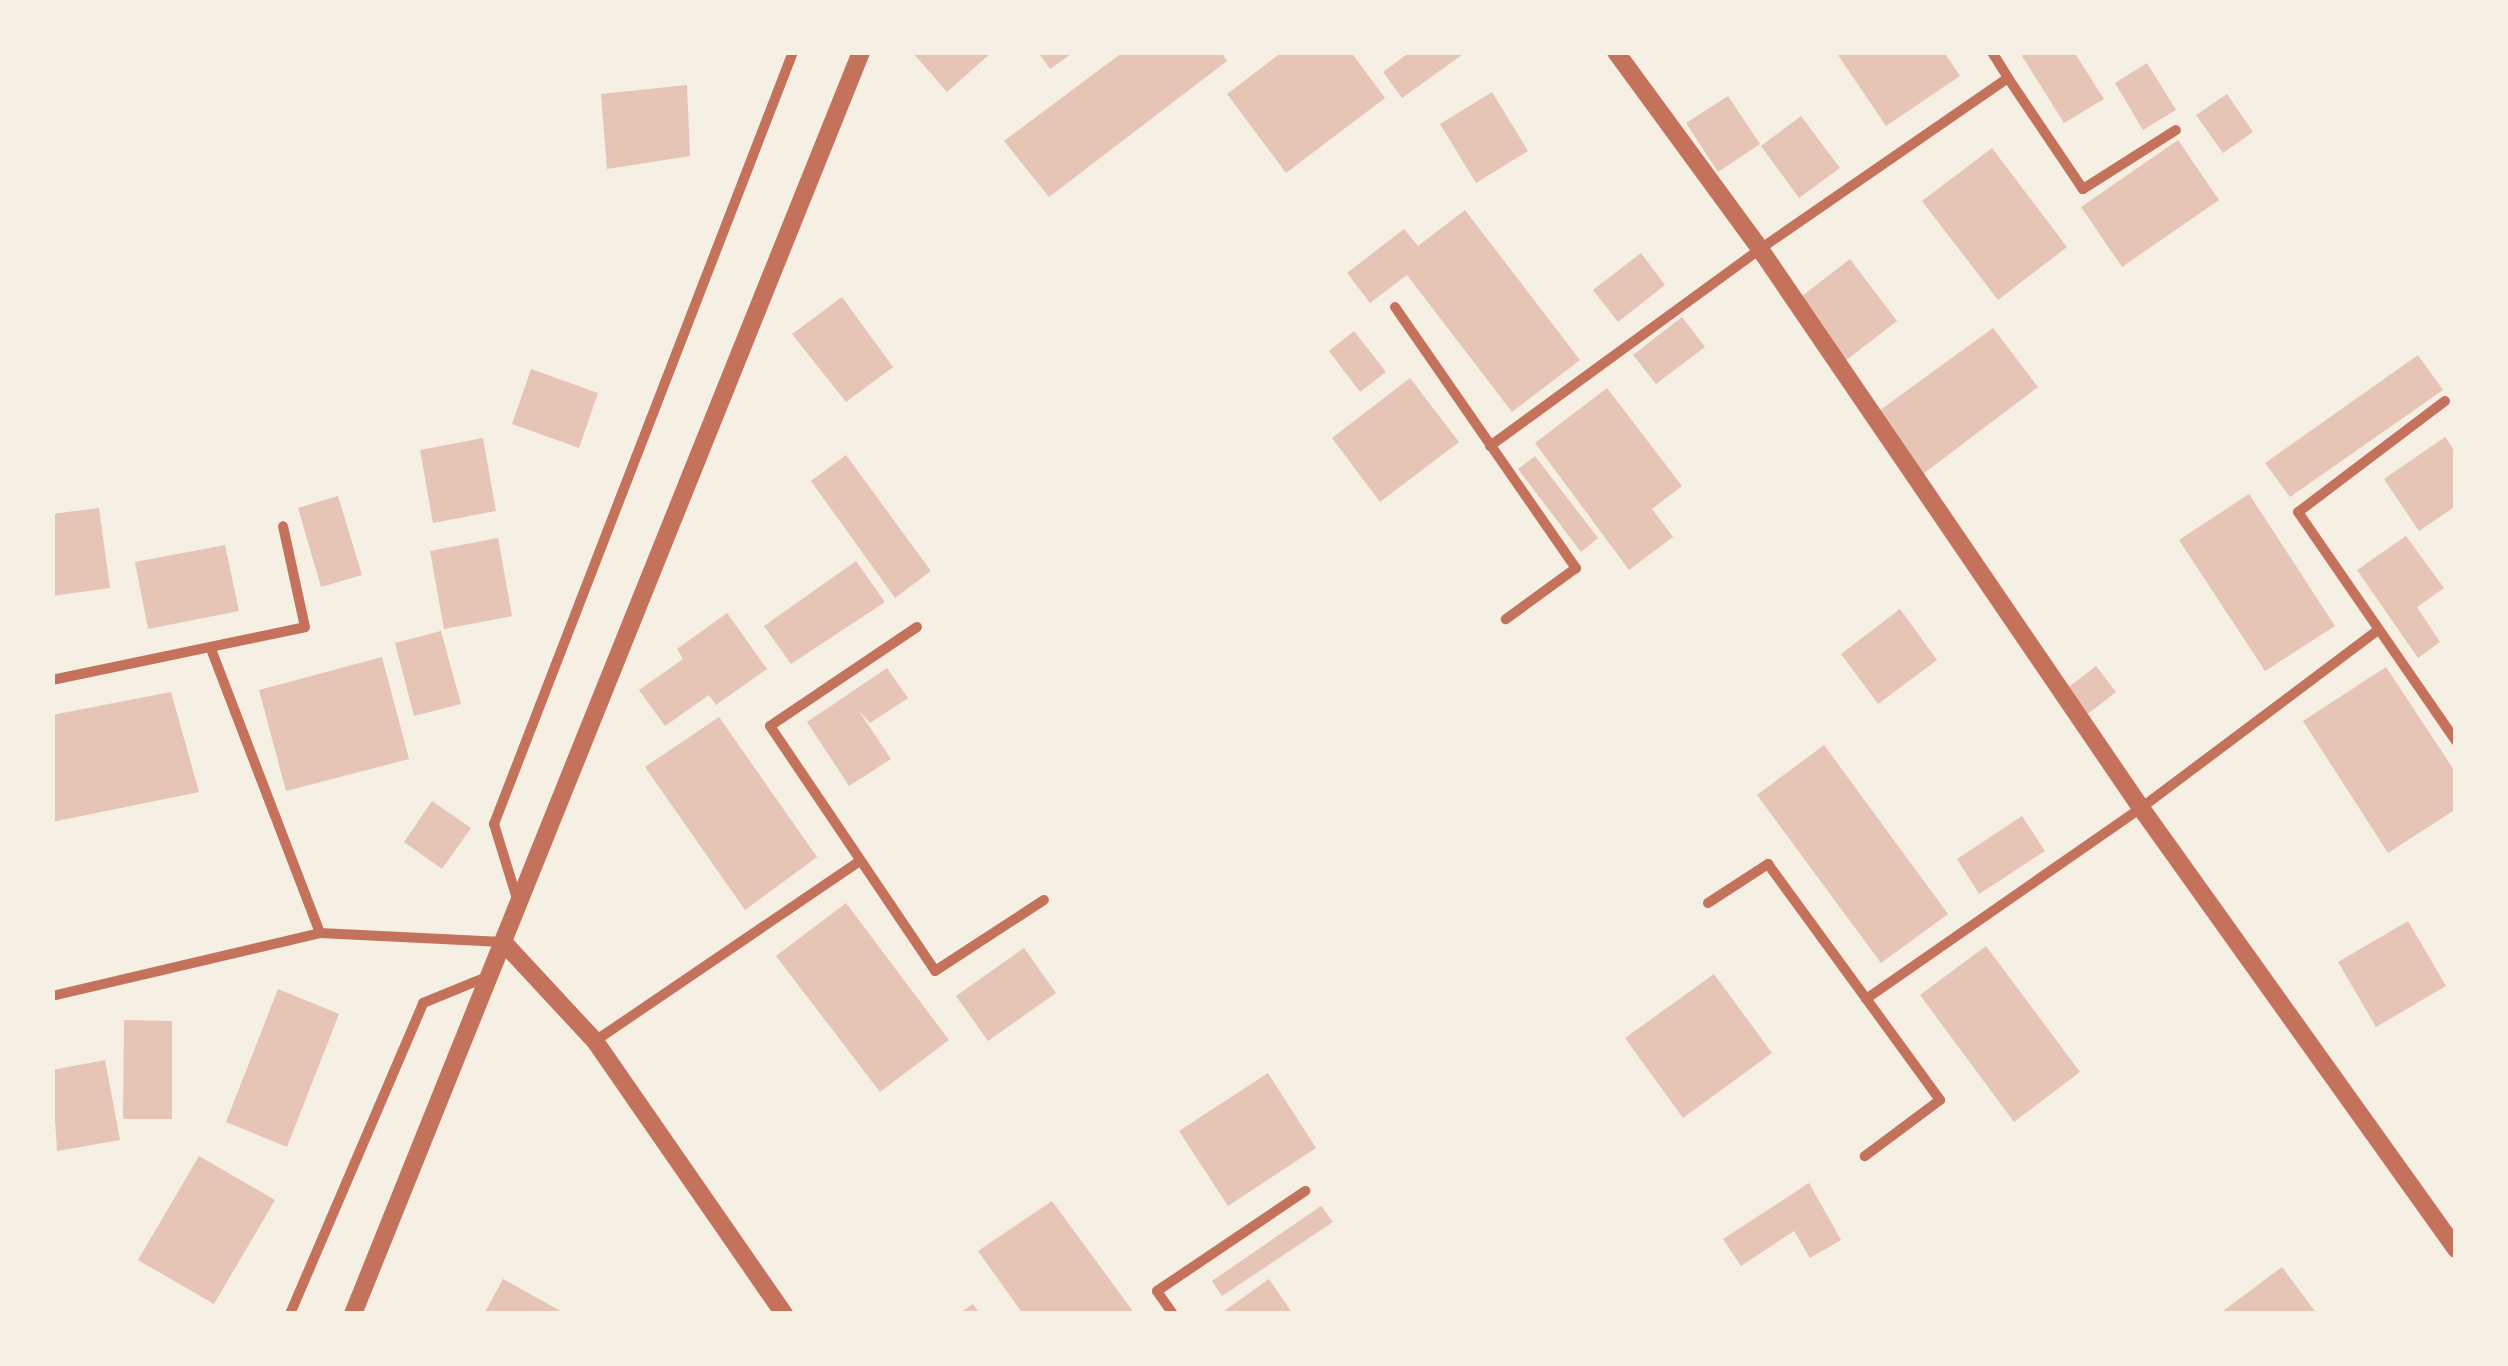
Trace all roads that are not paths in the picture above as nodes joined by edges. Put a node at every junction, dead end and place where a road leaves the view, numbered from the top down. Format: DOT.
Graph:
graph roads {
  1 [pos="793,52"];
  2 [pos="861,52"];
  3 [pos="1616,52"];
  4 [pos="1992,52"];
  5 [pos="2008,78"];
  6 [pos="2176,130"];
  7 [pos="1760,249"];
  8 [pos="1395,307"];
  9 [pos="2444,401"];
  10 [pos="1490,446"];
  11 [pos="283,526"];
  12 [pos="1506,619"];
  13 [pos="917,627"];
  14 [pos="2378,630"];
  15 [pos="211,649"];
  16 [pos="52,680"];
  17 [pos="2456,741"];
  18 [pos="2140,808"];
  19 [pos="860,861"];
  20 [pos="1044,900"];
  21 [pos="1708,903"];
  22 [pos="519,904"];
  23 [pos="320,933"];
  24 [pos="504,942"];
  25 [pos="490,976"];
  26 [pos="52,996"];
  27 [pos="1866,999"];
  28 [pos="595,1040"];
  29 [pos="1866,1156"];
  30 [pos="1305,1191"];
  31 [pos="2456,1250"];
  32 [pos="290,1314"];
  33 [pos="353,1314"];
  34 [pos="784,1314"];
  35 [pos="1173,1314"];
  1 -- 22 [label="street"];
  2 -- 22 [label="street"];
  3 -- 7 [label="street"];
  4 -- 5 [label="street"];
  5 -- 6 [label="street"];
  5 -- 7 [label="street"];
  7 -- 10 [label="street"];
  7 -- 18 [label="street"];
  8 -- 10 [label="street"];
  9 -- 14 [label="street"];
  10 -- 12 [label="street"];
  11 -- 15 [label="street"];
  13 -- 19 [label="street"];
  14 -- 17 [label="street"];
  14 -- 18 [label="street"];
  15 -- 16 [label="street"];
  15 -- 23 [label="street"];
  18 -- 27 [label="street"];
  18 -- 31 [label="street"];
  19 -- 20 [label="street"];
  19 -- 28 [label="street"];
  21 -- 27 [label="street"];
  22 -- 24 [label="street"];
  23 -- 24 [label="street"];
  23 -- 26 [label="street"];
  24 -- 25 [label="street"];
  24 -- 28 [label="street"];
  25 -- 32 [label="street"];
  25 -- 33 [label="street"];
  27 -- 29 [label="street"];
  28 -- 34 [label="street"];
  30 -- 35 [label="street"];
}
